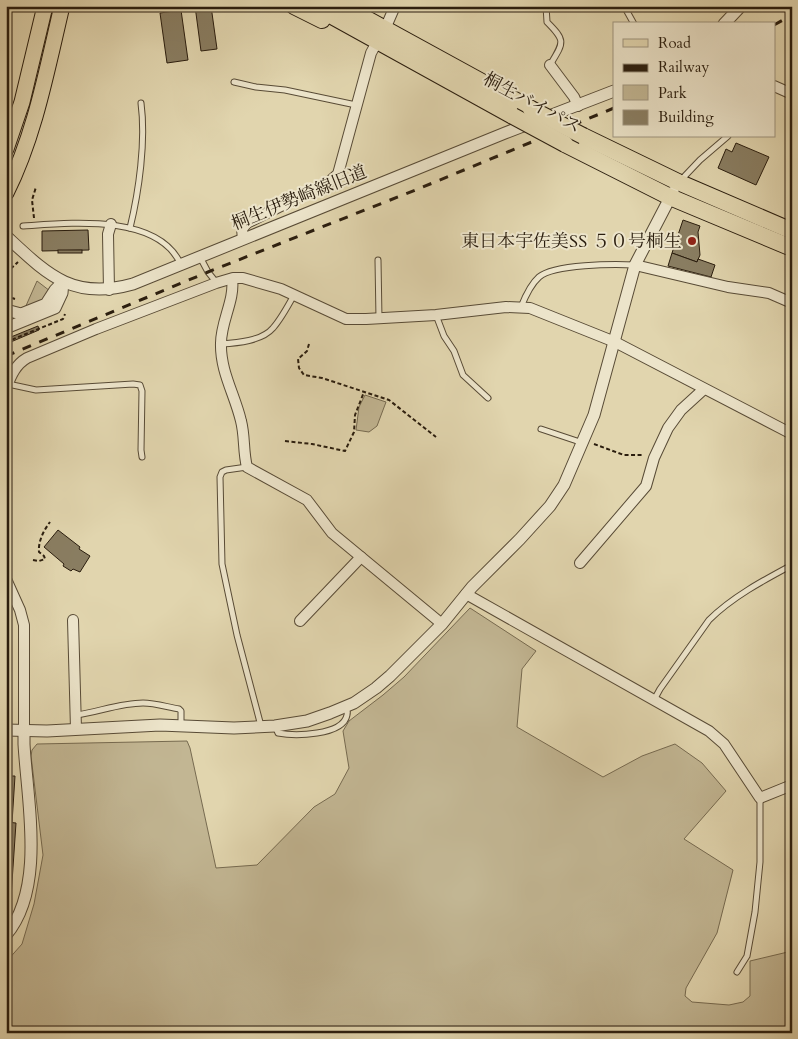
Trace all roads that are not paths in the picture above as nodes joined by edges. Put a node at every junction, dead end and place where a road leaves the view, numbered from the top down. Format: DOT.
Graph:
graph roads {
  1 [pos="45,6"];
  2 [pos="62,6"];
  3 [pos="294,6"];
  4 [pos="314,6"];
  5 [pos="344,6"];
  6 [pos="360,6"];
  7 [pos="395,6"];
  8 [pos="546,6"];
  9 [pos="624,6"];
  10 [pos="742,6"];
  11 [pos="633,22"];
  12 [pos="726,22"];
  13 [pos="381,36"];
  14 [pos="550,64"];
  15 [pos="234,82"];
  16 [pos="776,87"];
  17 [pos="613,92"];
  18 [pos="792,94"];
  19 [pos="141,103"];
  20 [pos="357,105"];
  21 [pos="578,106"];
  22 [pos="726,138"];
  23 [pos="6,149"];
  24 [pos="678,182"];
  25 [pos="6,193"];
  26 [pos="670,197"];
  27 [pos="110,224"];
  28 [pos="23,226"];
  29 [pos="130,228"];
  30 [pos="792,232"];
  31 [pos="6,236"];
  32 [pos="243,240"];
  33 [pos="792,248"];
  34 [pos="200,257"];
  35 [pos="378,260"];
  36 [pos="181,265"];
  37 [pos="634,265"];
  38 [pos="232,279"];
  39 [pos="63,282"];
  40 [pos="216,283"];
  41 [pos="109,290"];
  42 [pos="294,295"];
  43 [pos="792,303"];
  44 [pos="522,307"];
  45 [pos="8,311"];
  46 [pos="436,316"];
  47 [pos="379,319"];
  48 [pos="8,327"];
  49 [pos="615,342"];
  50 [pos="221,344"];
  51 [pos="7,386"];
  52 [pos="704,389"];
  53 [pos="488,398"];
  54 [pos="541,428"];
  55 [pos="792,434"];
  56 [pos="584,441"];
  57 [pos="142,457"];
  58 [pos="247,467"];
  59 [pos="361,557"];
  60 [pos="580,563"];
  61 [pos="792,565"];
  62 [pos="6,579"];
  63 [pos="466,594"];
  64 [pos="73,620"];
  65 [pos="300,621"];
  66 [pos="442,624"];
  67 [pos="654,700"];
  68 [pos="76,715"];
  69 [pos="182,725"];
  70 [pos="261,727"];
  71 [pos="76,729"];
  72 [pos="6,730"];
  73 [pos="24,730"];
  74 [pos="792,785"];
  75 [pos="760,798"];
  76 [pos="6,935"];
  77 [pos="737,972"];
  1 -- 23 [label="main road"];
  2 -- 25 [label="main road"];
  3 -- 13 [label="highway"];
  4 -- 13 [label="highway, 桐生バイパス"];
  5 -- 13 [label="highway, 桐生バイパス"];
  6 -- 13 [label="highway"];
  7 -- 13 [label="street"];
  8 -- 14 [label="lane"];
  9 -- 11 [label="lane"];
  10 -- 12 [label="street"];
  13 -- 20 [label="street"];
  13 -- 24 [label="highway, 桐生バイパス, bridge"];
  13 -- 26 [label="highway, 桐生バイパス, bridge"];
  14 -- 21 [label="street"];
  15 -- 20 [label="lane"];
  16 -- 18 [label="street"];
  17 -- 21 [label="street, 桐生伊勢崎線旧道"];
  19 -- 29 [label="lane"];
  20 -- 32 [label="street"];
  21 -- 32 [label="street, 桐生伊勢崎線旧道"];
  22 -- 24 [label="lane"];
  24 -- 26 [label="street"];
  24 -- 30 [label="highway, 桐生バイパス"];
  26 -- 33 [label="highway, 桐生バイパス"];
  26 -- 37 [label="street"];
  27 -- 28 [label="lane"];
  27 -- 29 [label="lane"];
  27 -- 41 [label="street"];
  29 -- 36 [label="lane"];
  31 -- 39 [label="street, 桐生伊勢崎線旧道"];
  32 -- 34 [label="street, 桐生伊勢崎線旧道"];
  34 -- 36 [label="street, 桐生伊勢崎線旧道"];
  34 -- 40 [label="lane"];
  35 -- 47 [label="lane"];
  36 -- 41 [label="street, 桐生伊勢崎線旧道"];
  37 -- 43 [label="street"];
  37 -- 44 [label="lane"];
  37 -- 49 [label="street"];
  38 -- 40 [label="street"];
  38 -- 42 [label="street"];
  38 -- 50 [label="street"];
  39 -- 41 [label="street, 桐生伊勢崎線旧道"];
  39 -- 45 [label="street"];
  39 -- 48 [label="street"];
  40 -- 51 [label="street"];
  42 -- 47 [label="street"];
  42 -- 50 [label="lane"];
  44 -- 46 [label="street"];
  44 -- 49 [label="street"];
  45 -- 48 [label="lane"];
  46 -- 47 [label="street"];
  46 -- 53 [label="lane"];
  49 -- 52 [label="street"];
  49 -- 56 [label="street"];
  50 -- 58 [label="street"];
  51 -- 57 [label="lane"];
  52 -- 55 [label="street"];
  52 -- 60 [label="street"];
  54 -- 56 [label="lane"];
  56 -- 63 [label="street"];
  58 -- 59 [label="street"];
  58 -- 70 [label="lane"];
  59 -- 65 [label="street"];
  59 -- 66 [label="street"];
  61 -- 67 [label="lane"];
  62 -- 73 [label="street"];
  63 -- 66 [label="street"];
  63 -- 67 [label="street"];
  64 -- 68 [label="street"];
  66 -- 70 [label="street"];
  67 -- 75 [label="street"];
  68 -- 69 [label="lane"];
  68 -- 71 [label="street"];
  69 -- 70 [label="street"];
  69 -- 71 [label="street"];
  71 -- 73 [label="street"];
  72 -- 73 [label="street"];
  73 -- 76 [label="street"];
  74 -- 75 [label="street"];
  75 -- 77 [label="lane"];
}
